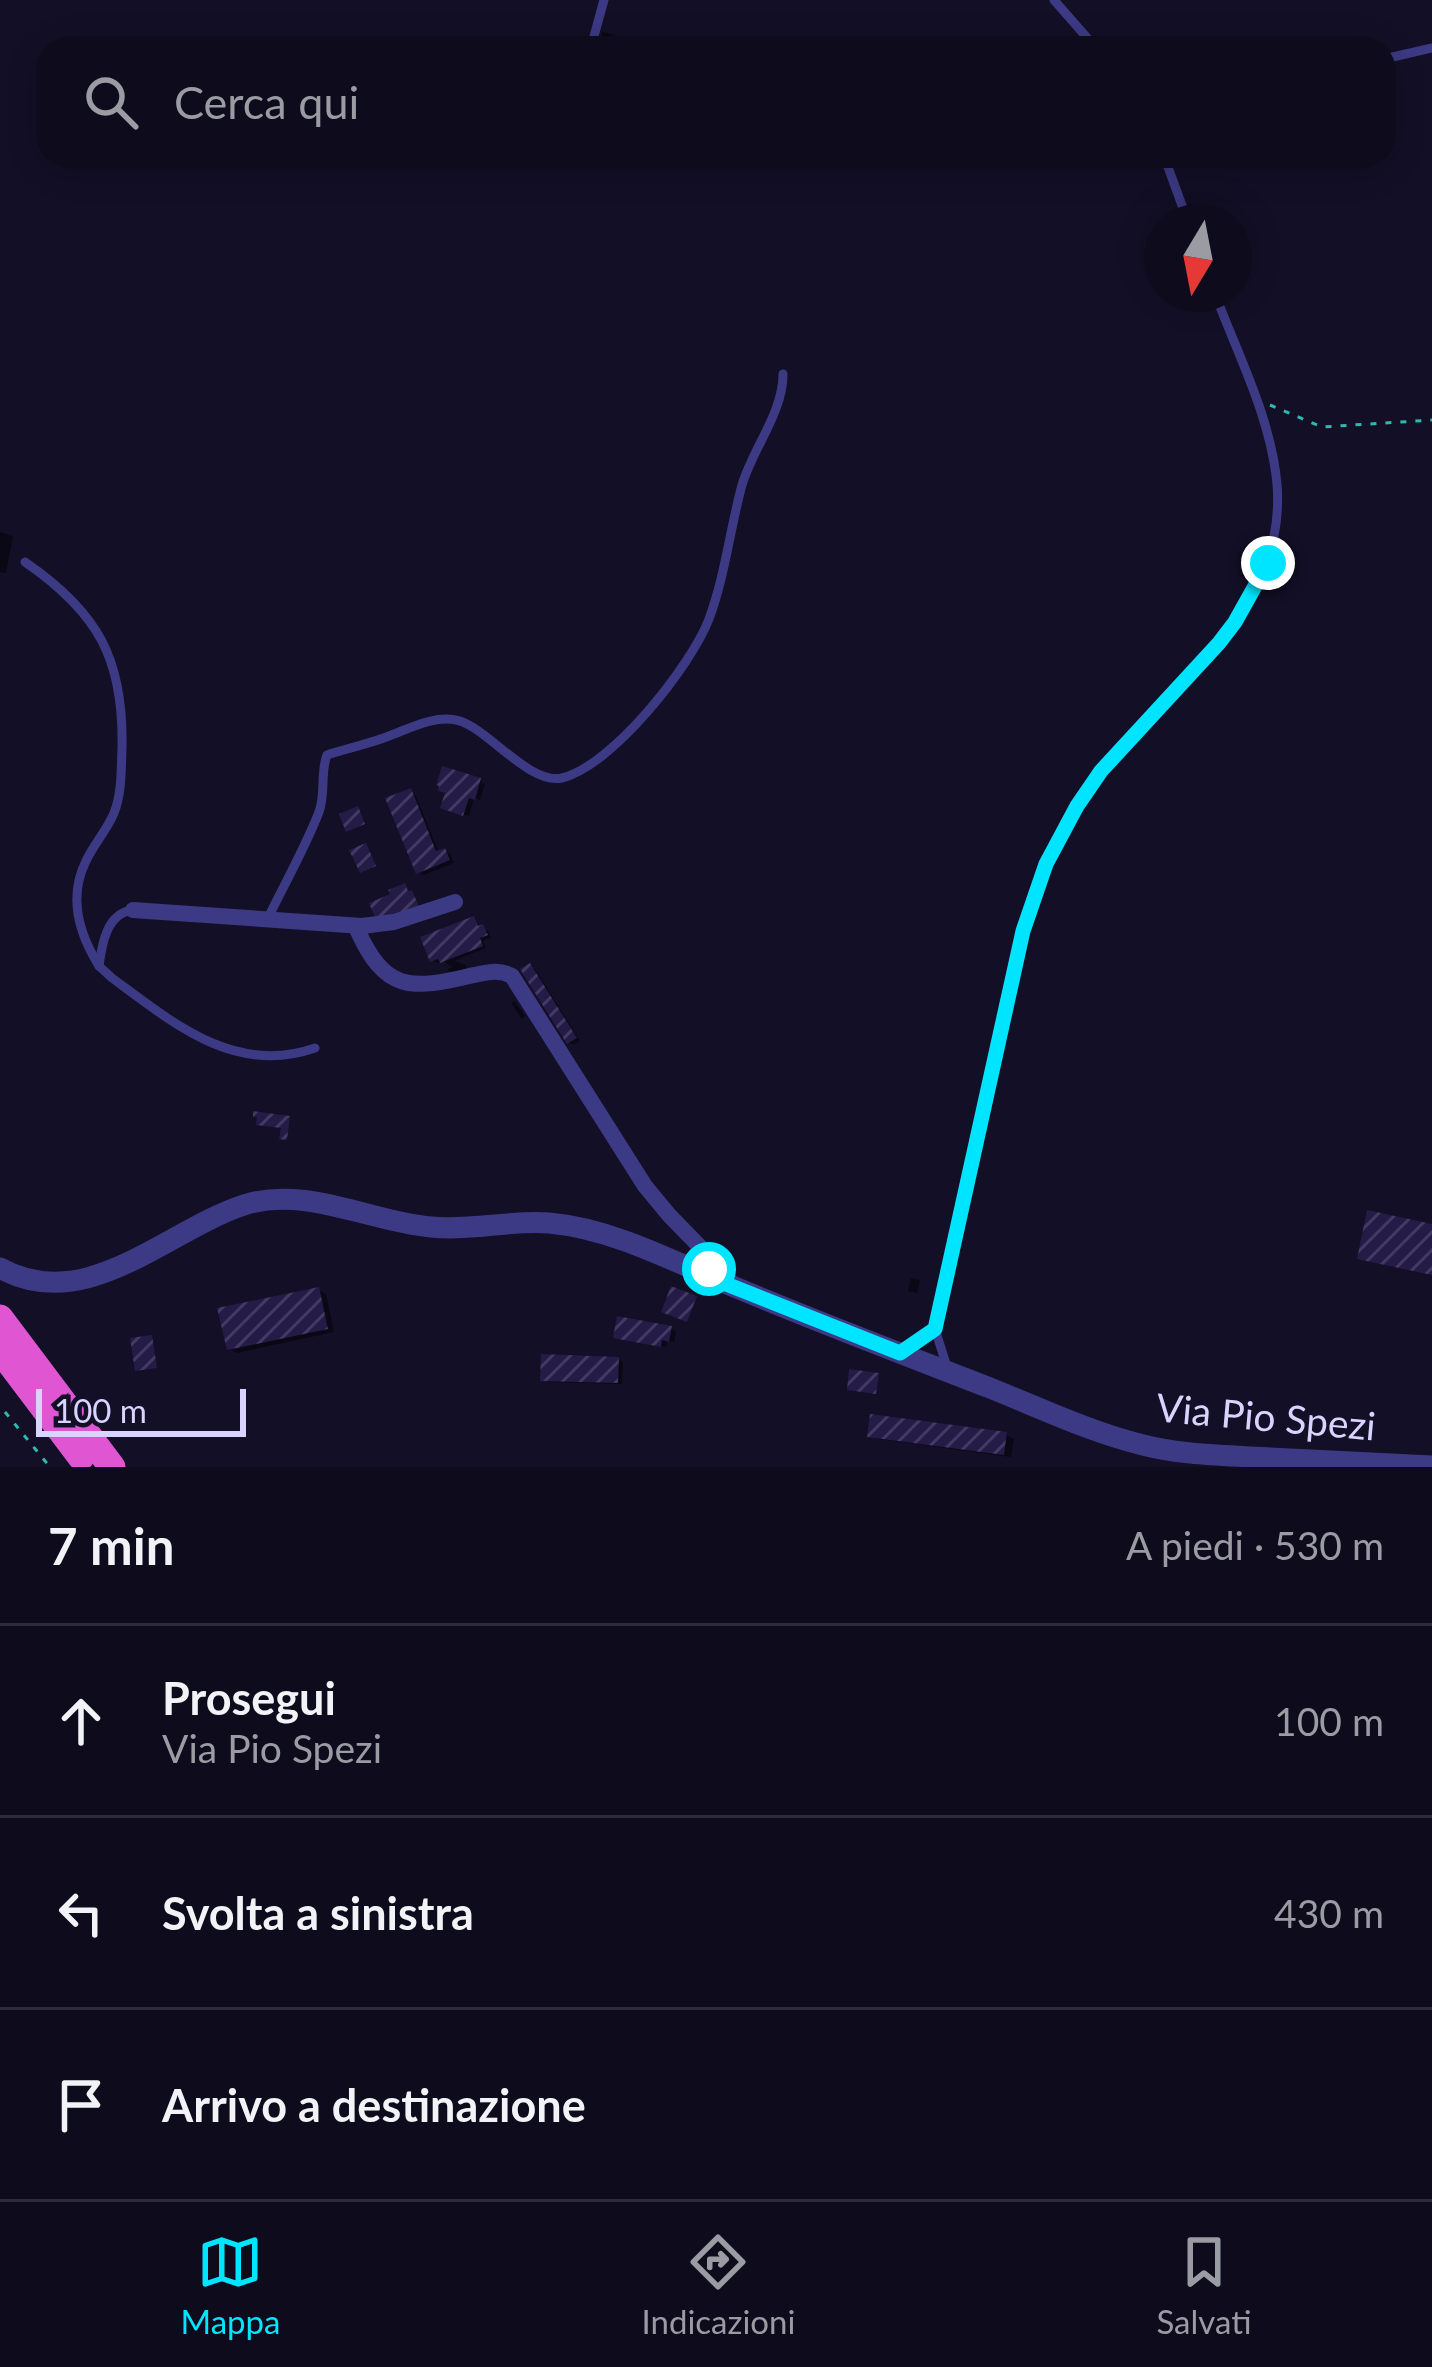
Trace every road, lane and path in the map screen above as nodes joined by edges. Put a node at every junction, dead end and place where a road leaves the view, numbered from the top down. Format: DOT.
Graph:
graph roads {
  1 [pos="604,0"];
  2 [pos="1054,0"];
  3 [pos="593,36"];
  4 [pos="1086,36"];
  5 [pos="1432,48"];
  6 [pos="1396,56"];
  7 [pos="1168,168"];
  8 [pos="1181,204"];
  9 [pos="1222,312"];
  10 [pos="782,374"];
  11 [pos="1255,398"];
  12 [pos="1432,420"];
  13 [pos="25,562"];
  14 [pos="455,902"];
  15 [pos="134,910"];
  16 [pos="267,920"];
  17 [pos="356,926"];
  18 [pos="99,966"];
  19 [pos="314,1048"];
  20 [pos="2,1269"];
  21 [pos="706,1276"];
  22 [pos="0,1318"];
  23 [pos="935,1329"];
  24 [pos="900,1353"];
  25 [pos="3,1354"];
  26 [pos="948,1372"];
  27 [pos="5,1412"];
  28 [pos="1142,1445"];
  29 [pos="1220,1461"];
  30 [pos="1264,1462"];
  31 [pos="1432,1466"];
  32 [pos="50,1467"];
  33 [pos="89,1467"];
  34 [pos="112,1467"];
  35 [pos="1178,1467"];
  1 -- 3 [label="lane"];
  2 -- 4 [label="lane"];
  5 -- 6 [label="lane"];
  7 -- 8 [label="lane"];
  9 -- 11 [label="lane"];
  10 -- 16 [label="lane"];
  11 -- 12 [label="path"];
  11 -- 23 [label="lane"];
  13 -- 18 [label="lane"];
  14 -- 17 [label="street"];
  15 -- 16 [label="street"];
  15 -- 18 [label="lane"];
  16 -- 17 [label="street"];
  17 -- 21 [label="street"];
  18 -- 19 [label="lane"];
  20 -- 21 [label="street, Via Pio Spezi"];
  21 -- 24 [label="street, Via Pio Spezi"];
  22 -- 34 [label="highway"];
  23 -- 24 [label="lane"];
  23 -- 26 [label="lane"];
  24 -- 26 [label="street, Via Pio Spezi"];
  25 -- 33 [label="highway"];
  26 -- 28 [label="street, Via Pio Spezi"];
  27 -- 32 [label="path"];
  28 -- 29 [label="street, Via Pio Spezi"];
  28 -- 35 [label="street"];
  29 -- 30 [label="street, Via Pio Spezi"];
  30 -- 31 [label="street, Via Pio Spezi"];
}
